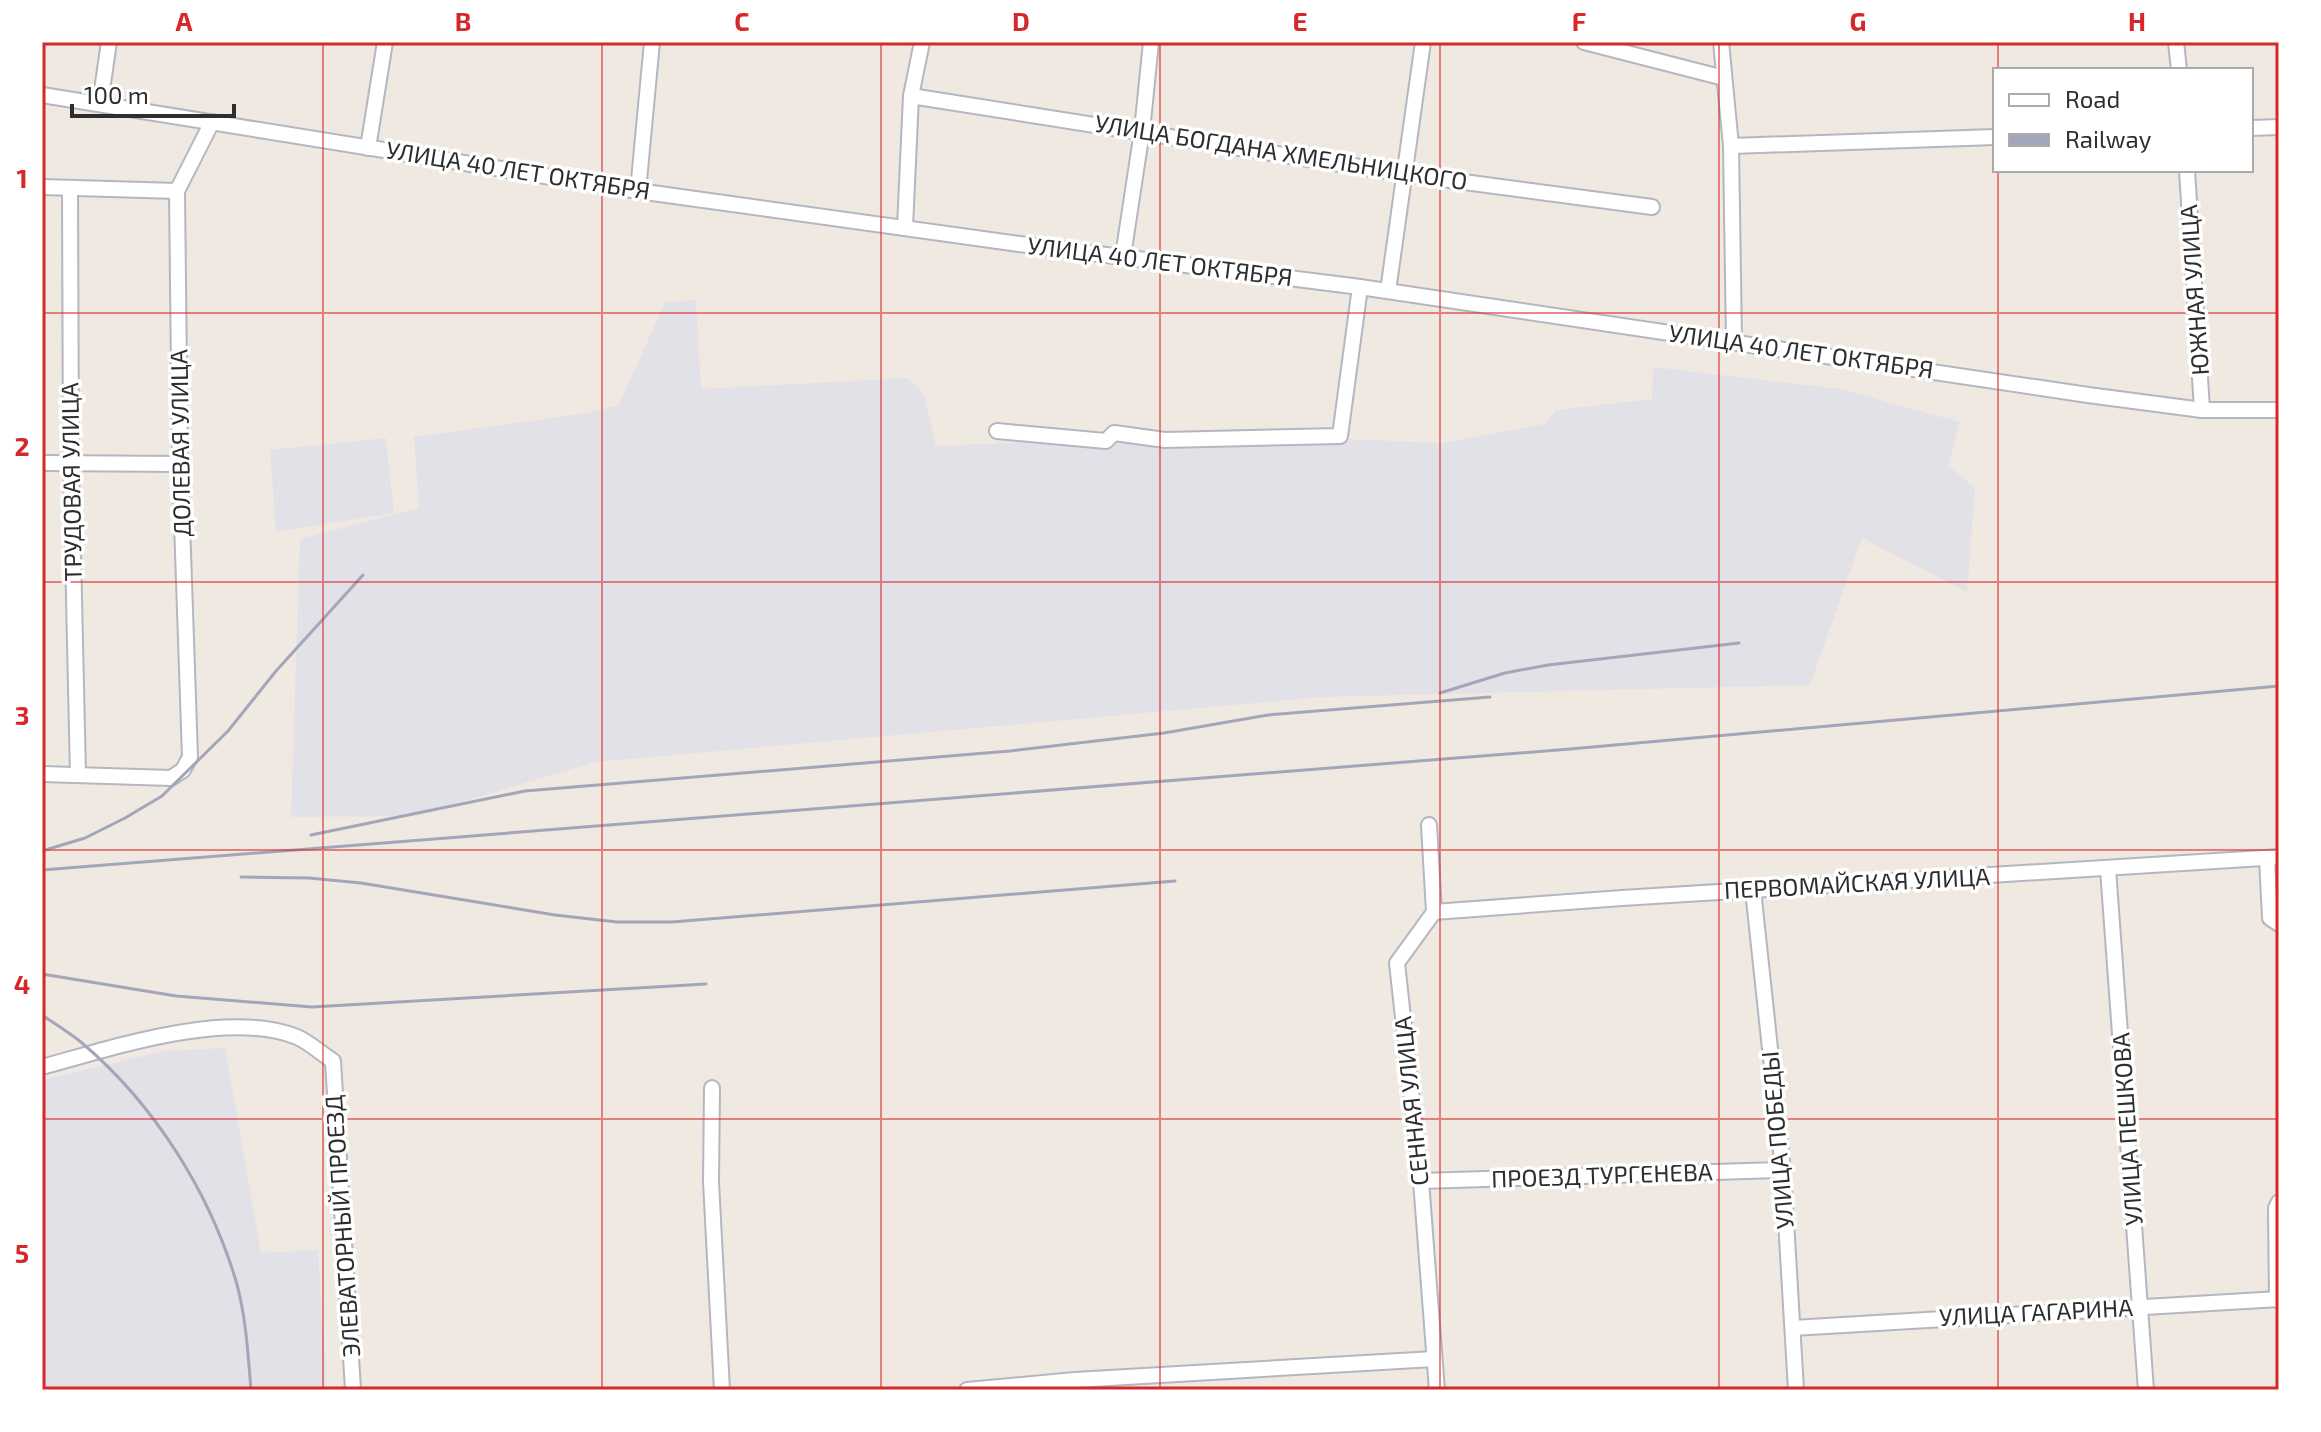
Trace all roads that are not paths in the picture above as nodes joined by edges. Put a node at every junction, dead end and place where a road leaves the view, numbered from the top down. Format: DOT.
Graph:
graph roads {
  1 [pos="109,42"];
  2 [pos="385,42"];
  3 [pos="652,42"];
  4 [pos="922,42"];
  5 [pos="1151,42"];
  6 [pos="1423,42"];
  7 [pos="1584,42"];
  8 [pos="1721,42"];
  9 [pos="2176,42"];
  10 [pos="2179,68"];
  11 [pos="1724,78"];
  12 [pos="42,95"];
  13 [pos="911,96"];
  14 [pos="100,104"];
  15 [pos="212,122"];
  16 [pos="2279,127"];
  17 [pos="2253,128"];
  18 [pos="1142,131"];
  19 [pos="1993,137"];
  20 [pos="1731,146"];
  21 [pos="368,148"];
  22 [pos="2187,172"];
  23 [pos="1404,174"];
  24 [pos="42,187"];
  25 [pos="70,188"];
  26 [pos="177,191"];
  27 [pos="638,191"];
  28 [pos="1652,207"];
  29 [pos="905,227"];
  30 [pos="1123,256"];
  31 [pos="1360,287"];
  32 [pos="1388,291"];
  33 [pos="1734,342"];
  34 [pos="2202,410"];
  35 [pos="2279,410"];
  36 [pos="997,431"];
  37 [pos="42,463"];
  38 [pos="71,464"];
  39 [pos="180,464"];
  40 [pos="42,774"];
  41 [pos="78,775"];
  42 [pos="1429,825"];
  43 [pos="2273,858"];
  44 [pos="2108,869"];
  45 [pos="1753,890"];
  46 [pos="1434,912"];
  47 [pos="2279,924"];
  48 [pos="42,1067"];
  49 [pos="712,1088"];
  50 [pos="1783,1170"];
  51 [pos="1421,1181"];
  52 [pos="2279,1202"];
  53 [pos="2278,1300"];
  54 [pos="2141,1307"];
  55 [pos="1793,1328"];
  56 [pos="1434,1359"];
  57 [pos="1076,1385"];
  58 [pos="353,1390"];
  59 [pos="722,1390"];
  60 [pos="967,1390"];
  61 [pos="1437,1390"];
  62 [pos="1796,1390"];
  63 [pos="2146,1390"];
  1 -- 14 [label="street"];
  2 -- 21 [label="street"];
  3 -- 27 [label="street"];
  4 -- 13 [label="street"];
  5 -- 18 [label="street"];
  6 -- 23 [label="street"];
  7 -- 11 [label="street"];
  8 -- 11 [label="street"];
  9 -- 10 [label="street"];
  11 -- 20 [label="street"];
  12 -- 14 [label="street, УЛИЦА 40 ЛЕТ ОКТЯБРЯ"];
  13 -- 18 [label="street, УЛИЦА БОГДАНА ХМЕЛЬНИЦКОГО"];
  13 -- 29 [label="street"];
  14 -- 15 [label="street, УЛИЦА 40 ЛЕТ ОКТЯБРЯ"];
  15 -- 21 [label="street, УЛИЦА 40 ЛЕТ ОКТЯБРЯ"];
  15 -- 26 [label="street, ДОЛЕВАЯ УЛИЦА"];
  16 -- 17 [label="street"];
  18 -- 23 [label="street, УЛИЦА БОГДАНА ХМЕЛЬНИЦКОГО"];
  18 -- 30 [label="street"];
  19 -- 20 [label="street"];
  20 -- 33 [label="street"];
  21 -- 27 [label="street, УЛИЦА 40 ЛЕТ ОКТЯБРЯ"];
  22 -- 34 [label="street, ЮЖНАЯ УЛИЦА"];
  23 -- 28 [label="street, УЛИЦА БОГДАНА ХМЕЛЬНИЦКОГО"];
  23 -- 32 [label="street"];
  24 -- 25 [label="street"];
  25 -- 26 [label="street"];
  25 -- 38 [label="street, ТРУДОВАЯ УЛИЦА"];
  26 -- 39 [label="street, ДОЛЕВАЯ УЛИЦА"];
  27 -- 29 [label="street, УЛИЦА 40 ЛЕТ ОКТЯБРЯ"];
  29 -- 30 [label="street, УЛИЦА 40 ЛЕТ ОКТЯБРЯ"];
  30 -- 31 [label="street, УЛИЦА 40 ЛЕТ ОКТЯБРЯ"];
  31 -- 32 [label="street, УЛИЦА 40 ЛЕТ ОКТЯБРЯ"];
  31 -- 36 [label="street"];
  32 -- 33 [label="street, УЛИЦА 40 ЛЕТ ОКТЯБРЯ"];
  33 -- 34 [label="street, УЛИЦА 40 ЛЕТ ОКТЯБРЯ"];
  34 -- 35 [label="street, УЛИЦА 40 ЛЕТ ОКТЯБРЯ"];
  37 -- 38 [label="street"];
  38 -- 39 [label="street"];
  38 -- 41 [label="street, ТРУДОВАЯ УЛИЦА"];
  39 -- 41 [label="street, ДОЛЕВАЯ УЛИЦА"];
  40 -- 41 [label="street"];
  42 -- 46 [label="street"];
  43 -- 44 [label="street, ПЕРВОМАЙСКАЯ УЛИЦА"];
  43 -- 47 [label="street"];
  44 -- 45 [label="street, ПЕРВОМАЙСКАЯ УЛИЦА"];
  44 -- 54 [label="street, УЛИЦА ПЕШКОВА"];
  45 -- 46 [label="street, ПЕРВОМАЙСКАЯ УЛИЦА"];
  45 -- 50 [label="street, УЛИЦА ПОБЕДЫ"];
  46 -- 51 [label="street, СЕННАЯ УЛИЦА"];
  48 -- 58 [label="street, ЭЛЕВАТОРНЫЙ ПРОЕЗД"];
  49 -- 59 [label="street"];
  50 -- 51 [label="street, ПРОЕЗД ТУРГЕНЕВА"];
  50 -- 55 [label="street, УЛИЦА ПОБЕДЫ"];
  51 -- 56 [label="street, СЕННАЯ УЛИЦА"];
  52 -- 53 [label="street"];
  53 -- 54 [label="street, УЛИЦА ГАГАРИНА"];
  54 -- 55 [label="street, УЛИЦА ГАГАРИНА"];
  54 -- 63 [label="street, УЛИЦА ПЕШКОВА"];
  55 -- 62 [label="street, УЛИЦА ПОБЕДЫ"];
  56 -- 57 [label="street"];
  56 -- 61 [label="street, СЕННАЯ УЛИЦА"];
  57 -- 60 [label="street"];
}
